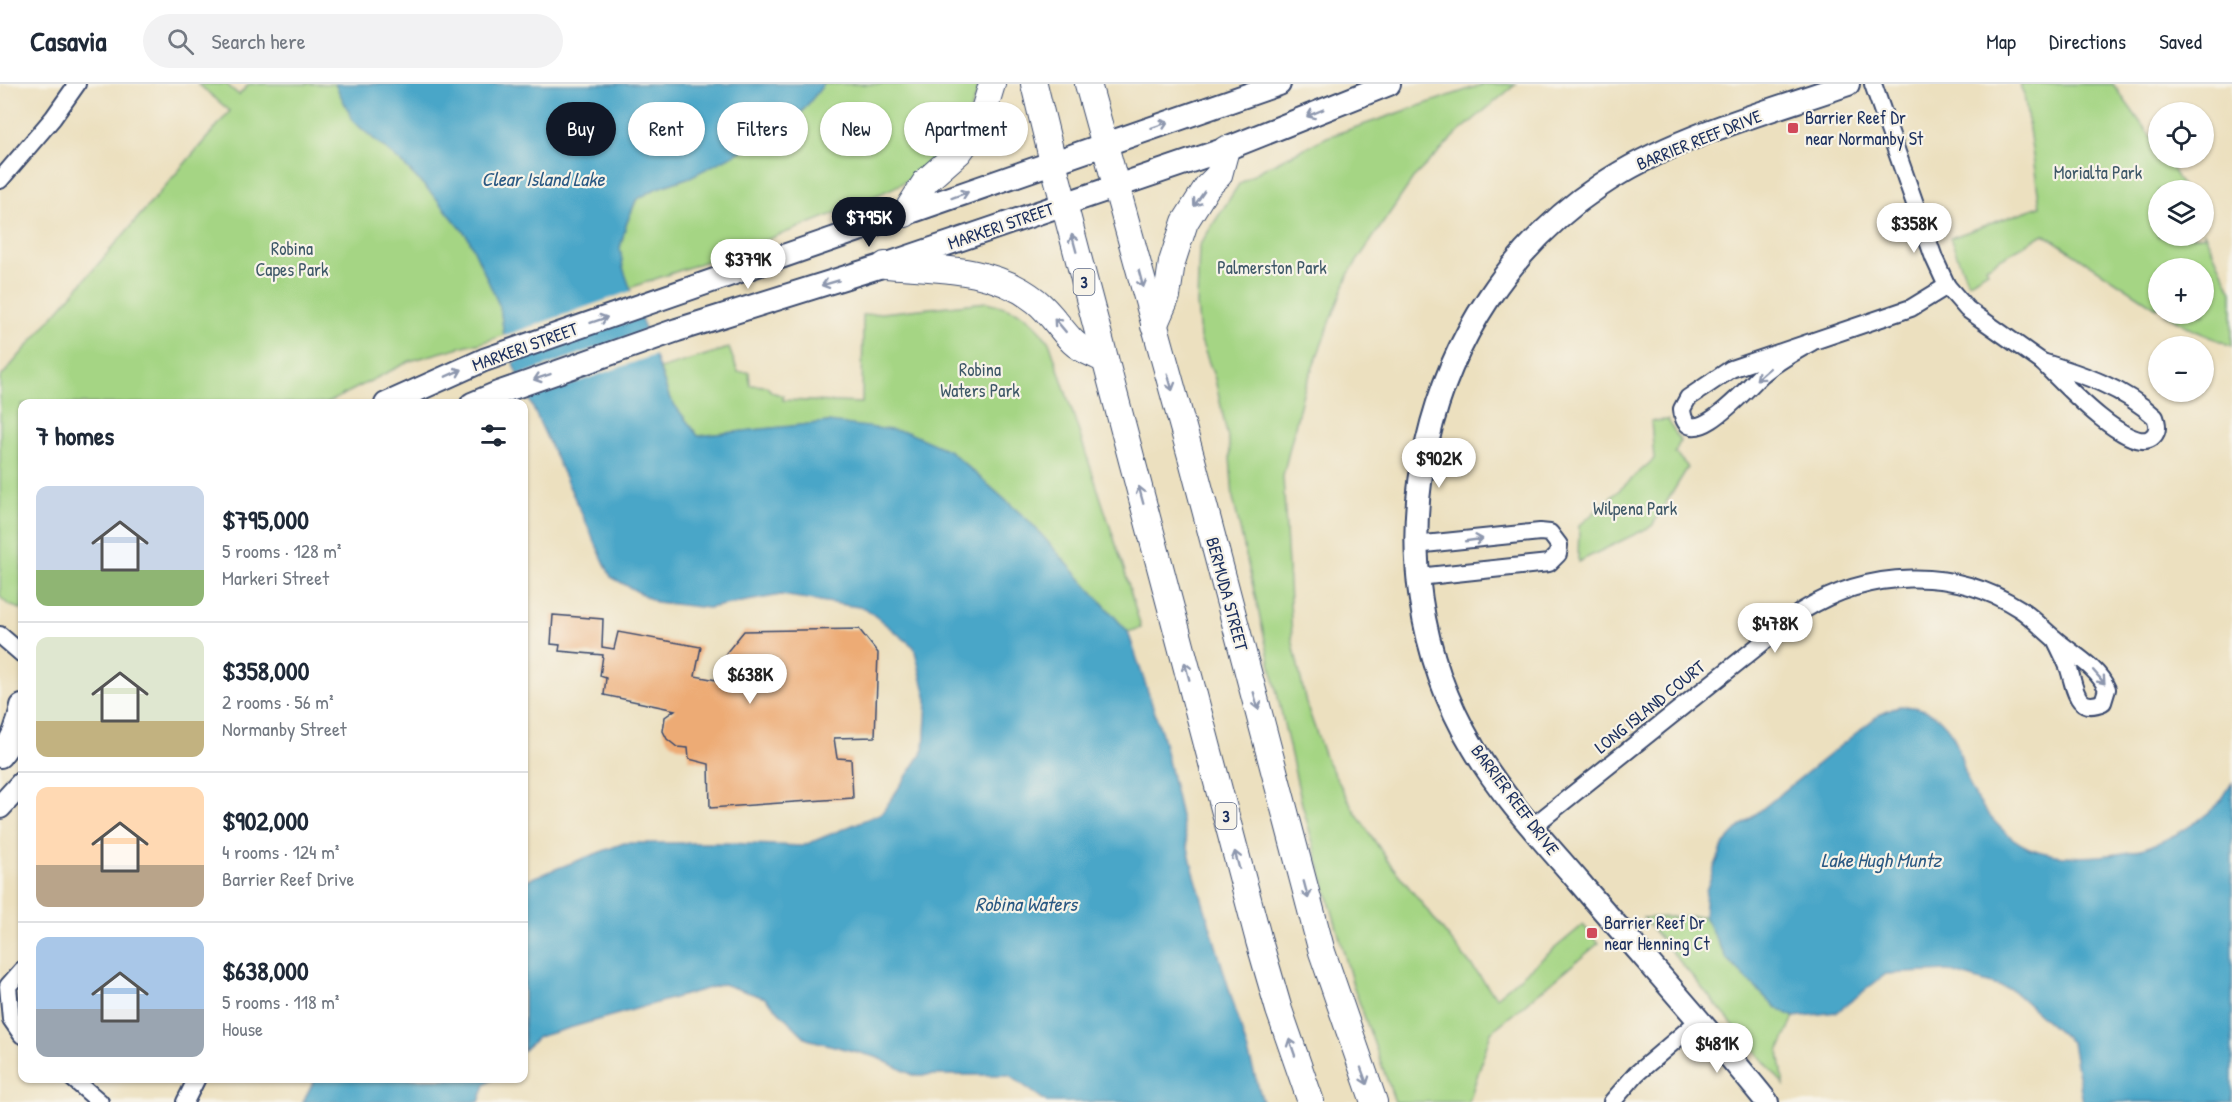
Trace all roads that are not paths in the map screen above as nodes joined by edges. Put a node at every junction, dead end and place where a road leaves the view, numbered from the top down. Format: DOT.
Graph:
graph roads {
  1 [pos="77,84"];
  2 [pos="992,84"];
  3 [pos="1034,84"];
  4 [pos="1088,84"];
  5 [pos="1278,84"];
  6 [pos="1389,84"];
  7 [pos="1848,84"];
  8 [pos="1873,84"];
  9 [pos="1105,144"];
  10 [pos="1226,149"];
  11 [pos="1053,162"];
  12 [pos="0,180"];
  13 [pos="1116,186"];
  14 [pos="1064,204"];
  15 [pos="905,214"];
  16 [pos="885,265"];
  17 [pos="1947,286"];
  18 [pos="1154,326"];
  19 [pos="1812,342"];
  20 [pos="1105,360"];
  21 [pos="2042,362"];
  22 [pos="397,399"];
  23 [pos="484,399"];
  24 [pos="1415,545"];
  25 [pos="1418,577"];
  26 [pos="0,635"];
  27 [pos="2055,639"];
  28 [pos="18,651"];
  29 [pos="18,723"];
  30 [pos="0,756"];
  31 [pos="18,787"];
  32 [pos="0,807"];
  33 [pos="1532,827"];
  34 [pos="18,975"];
  35 [pos="1698,1021"];
  36 [pos="18,1029"];
  37 [pos="78,1083"];
  38 [pos="194,1083"];
  39 [pos="100,1102"];
  40 [pos="184,1102"];
  41 [pos="1311,1102"];
  42 [pos="1374,1102"];
  43 [pos="1612,1102"];
  44 [pos="1767,1102"];
  1 -- 12 [label="street"];
  2 -- 15 [label="main road"];
  3 -- 11 [label="main road, 3"];
  4 -- 9 [label="main road, BERMUDA STREET"];
  9 -- 5 [label="main road, MARKERI STREET, one-way"];
  6 -- 10 [label="main road, MARKERI STREET, one-way"];
  7 -- 24 [label="main road, BARRIER REEF DRIVE"];
  8 -- 17 [label="street"];
  9 -- 11 [label="main road, MARKERI STREET"];
  9 -- 13 [label="main road, BERMUDA STREET"];
  10 -- 13 [label="main road, MARKERI STREET"];
  10 -- 18 [label="main road, one-way"];
  11 -- 14 [label="main road, 3"];
  15 -- 11 [label="main road, MARKERI STREET, one-way"];
  13 -- 14 [label="main road, MARKERI STREET"];
  13 -- 18 [label="main road, BERMUDA STREET, one-way"];
  14 -- 16 [label="main road, MARKERI STREET"];
  20 -- 14 [label="main road, 3, one-way"];
  22 -- 15 [label="main road, MARKERI STREET, one-way"];
  20 -- 16 [label="main road, one-way"];
  16 -- 23 [label="main road, MARKERI STREET, one-way"];
  17 -- 19 [label="street"];
  17 -- 21 [label="street"];
  18 -- 42 [label="main road, BERMUDA STREET, one-way"];
  19 -- 19 [label="street, one-way"];
  41 -- 20 [label="main road, 3, one-way"];
  21 -- 21 [label="street"];
  24 -- 25 [label="main road, BARRIER REEF DRIVE"];
  24 -- 25 [label="street, one-way"];
  25 -- 33 [label="main road, BARRIER REEF DRIVE"];
  26 -- 28 [label="street"];
  27 -- 33 [label="street, LONG ISLAND COURT"];
  29 -- 30 [label="main road"];
  31 -- 32 [label="main road"];
  33 -- 35 [label="main road, BARRIER REEF DRIVE"];
  34 -- 36 [label="street"];
  35 -- 43 [label="street"];
  35 -- 44 [label="main road, BARRIER REEF DRIVE"];
  37 -- 39 [label="street"];
  38 -- 40 [label="street"];
}
